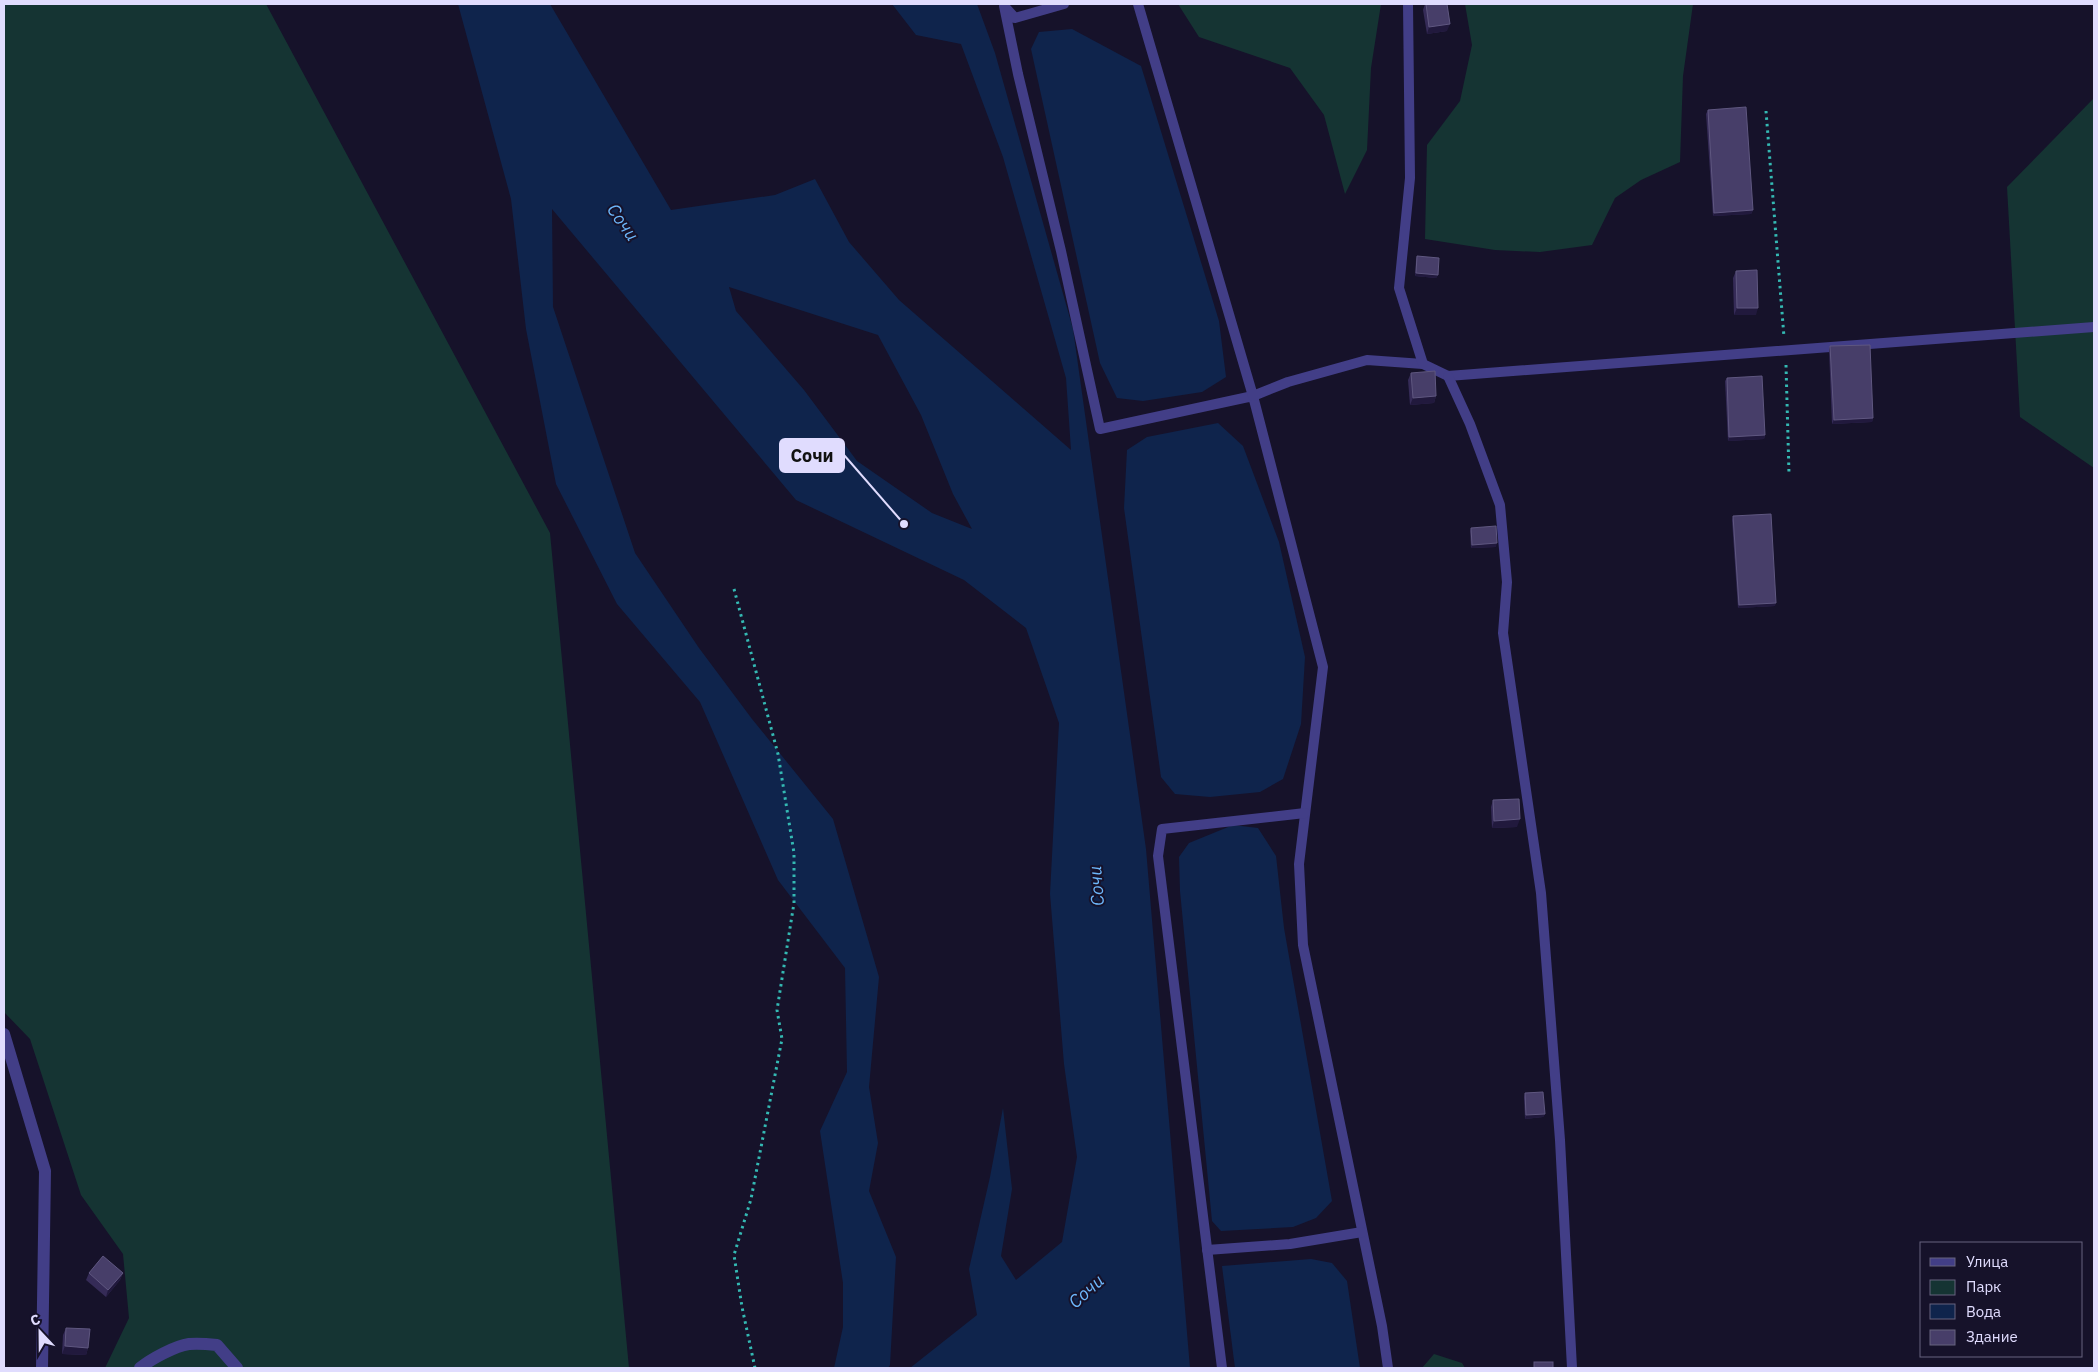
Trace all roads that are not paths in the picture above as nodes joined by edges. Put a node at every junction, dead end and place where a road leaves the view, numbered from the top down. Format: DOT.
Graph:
graph roads {
  1 [pos="1064,4"];
  2 [pos="1138,4"];
  3 [pos="1408,4"];
  4 [pos="1004,5"];
  5 [pos="2094,327"];
  6 [pos="1423,364"];
  7 [pos="1448,376"];
  8 [pos="1254,396"];
  9 [pos="1305,813"];
  10 [pos="4,1034"];
  11 [pos="1362,1232"];
  12 [pos="1207,1250"];
  13 [pos="42,1368"];
  14 [pos="140,1368"];
  15 [pos="237,1368"];
  16 [pos="1222,1368"];
  17 [pos="1388,1368"];
  18 [pos="1572,1368"];
  1 -- 4 [label="lane"];
  2 -- 8 [label="lane"];
  3 -- 6 [label="lane"];
  4 -- 8 [label="lane"];
  5 -- 7 [label="lane"];
  6 -- 7 [label="lane"];
  6 -- 8 [label="lane"];
  7 -- 18 [label="lane"];
  8 -- 9 [label="lane"];
  9 -- 11 [label="lane"];
  9 -- 12 [label="lane"];
  10 -- 13 [label="street"];
  11 -- 12 [label="lane"];
  11 -- 17 [label="lane"];
  12 -- 16 [label="lane"];
  14 -- 15 [label="street"];
}
